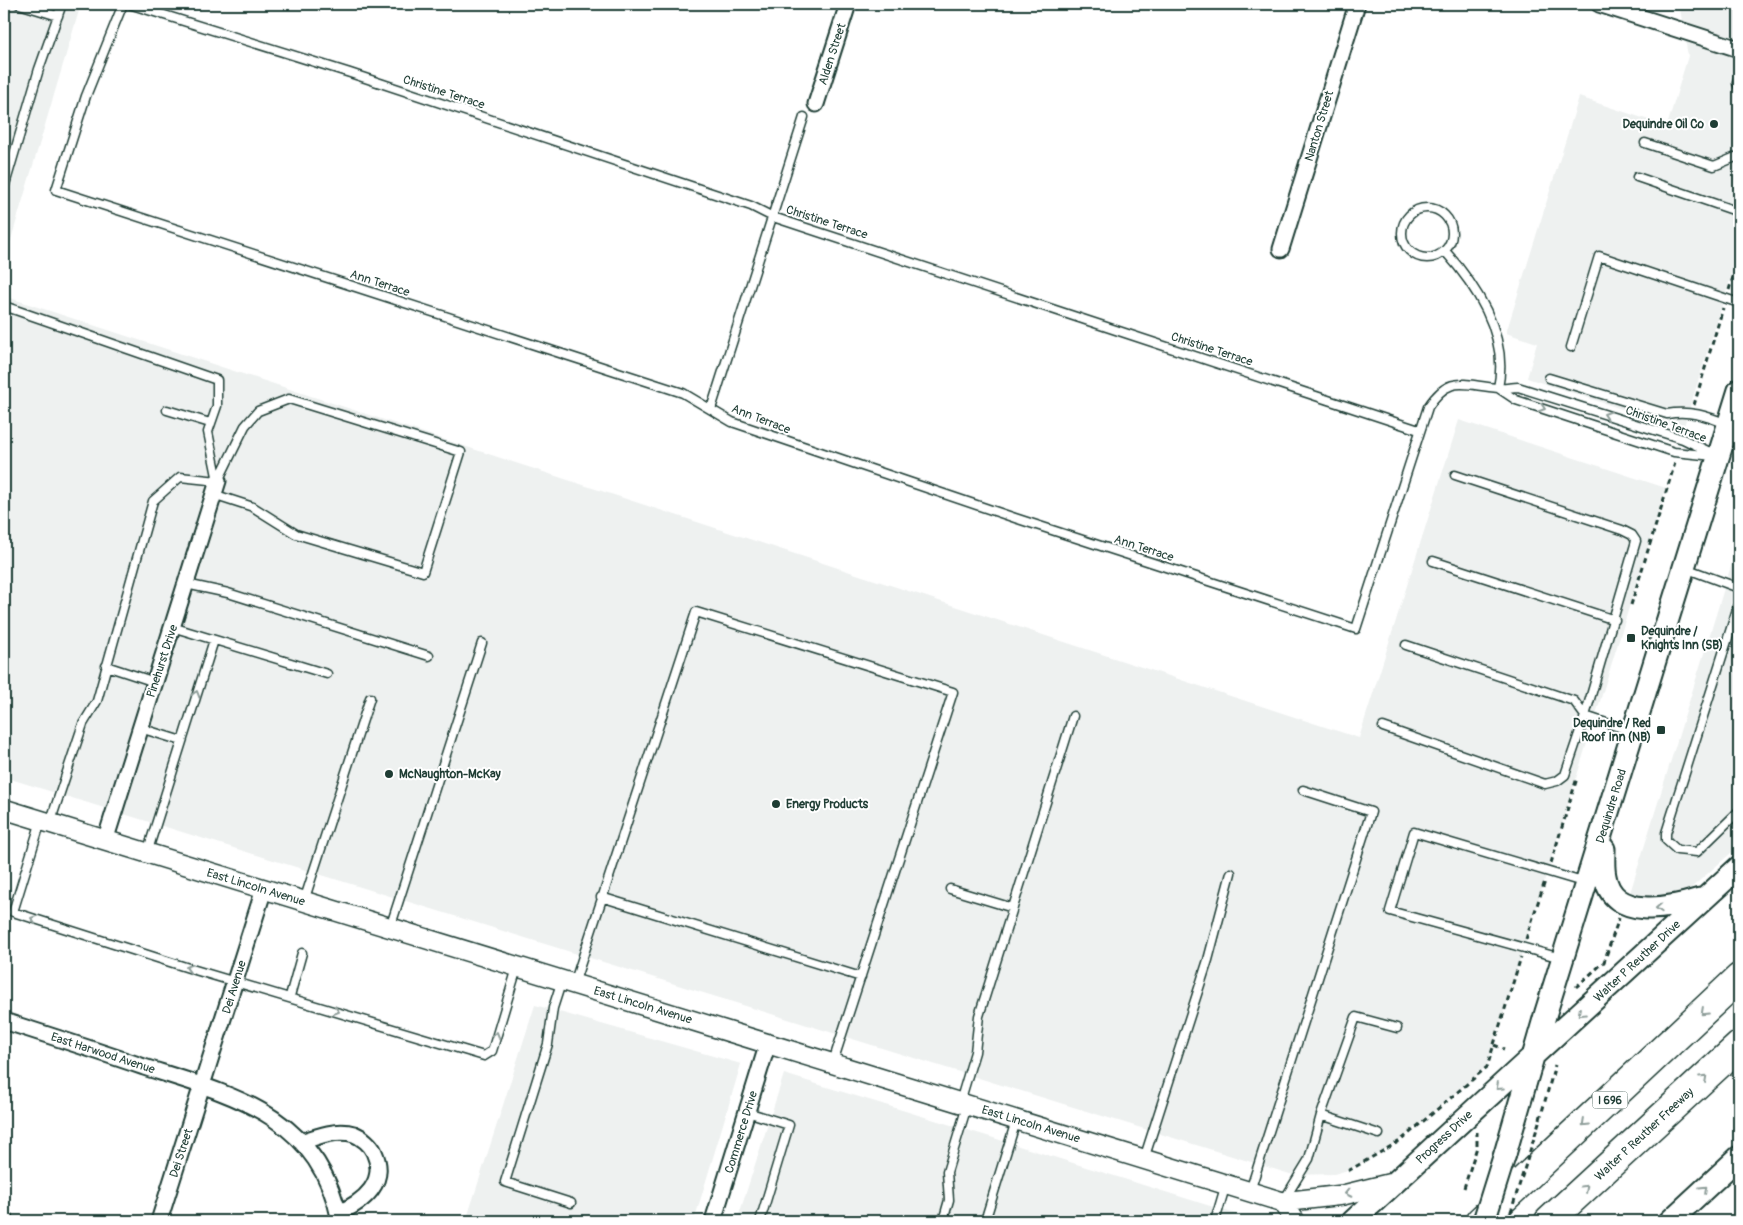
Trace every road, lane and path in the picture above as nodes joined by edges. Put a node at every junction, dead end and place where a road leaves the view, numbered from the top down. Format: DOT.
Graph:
graph roads {
  1 [pos="19,4"];
  2 [pos="62,4"];
  3 [pos="124,4"];
  4 [pos="129,4"];
  5 [pos="848,4"];
  6 [pos="1357,4"];
  7 [pos="1599,4"];
  8 [pos="58,16"];
  9 [pos="1739,49"];
  10 [pos="1739,75"];
  11 [pos="1739,87"];
  12 [pos="816,104"];
  13 [pos="804,117"];
  14 [pos="1646,143"];
  15 [pos="1739,155"];
  16 [pos="1637,177"];
  17 [pos="4,188"];
  18 [pos="1739,212"];
  19 [pos="773,216"];
  20 [pos="1281,249"];
  21 [pos="1445,251"];
  22 [pos="1739,303"];
  23 [pos="4,306"];
  24 [pos="1571,348"];
  25 [pos="1550,378"];
  26 [pos="1498,388"];
  27 [pos="1739,390"];
  28 [pos="710,409"];
  29 [pos="167,410"];
  30 [pos="210,424"];
  31 [pos="1420,430"];
  32 [pos="1728,440"];
  33 [pos="1455,475"];
  34 [pos="216,488"];
  35 [pos="1433,561"];
  36 [pos="1684,568"];
  37 [pos="186,584"];
  38 [pos="1739,588"];
  39 [pos="1739,603"];
  40 [pos="1615,620"];
  41 [pos="172,627"];
  42 [pos="214,640"];
  43 [pos="482,642"];
  44 [pos="1406,645"];
  45 [pos="428,656"];
  46 [pos="106,666"];
  47 [pos="327,674"];
  48 [pos="155,682"];
  49 [pos="370,698"];
  50 [pos="1073,716"];
  51 [pos="1585,716"];
  52 [pos="1383,727"];
  53 [pos="140,728"];
  54 [pos="1633,731"];
  55 [pos="182,741"];
  56 [pos="1303,790"];
  57 [pos="4,809"];
  58 [pos="1739,811"];
  59 [pos="45,822"];
  60 [pos="1604,831"];
  61 [pos="105,841"];
  62 [pos="147,853"];
  63 [pos="1739,867"];
  64 [pos="1231,873"];
  65 [pos="1588,883"];
  66 [pos="264,889"];
  67 [pos="950,889"];
  68 [pos="601,897"];
  69 [pos="1706,897"];
  70 [pos="304,901"];
  71 [pos="1013,908"];
  72 [pos="1622,910"];
  73 [pos="390,928"];
  74 [pos="302,953"];
  75 [pos="1563,959"];
  76 [pos="517,966"];
  77 [pos="861,977"];
  78 [pos="1739,978"];
  79 [pos="236,981"];
  80 [pos="568,982"];
  81 [pos="1576,987"];
  82 [pos="290,996"];
  83 [pos="4,1021"];
  84 [pos="1397,1028"];
  85 [pos="768,1043"];
  86 [pos="1494,1045"];
  87 [pos="1739,1046"];
  88 [pos="1504,1049"];
  89 [pos="1535,1055"];
  90 [pos="833,1063"];
  91 [pos="1555,1065"];
  92 [pos="1476,1076"];
  93 [pos="203,1086"];
  94 [pos="964,1103"];
  95 [pos="747,1112"];
  96 [pos="1321,1115"];
  97 [pos="1016,1119"];
  98 [pos="1477,1124"];
  99 [pos="1379,1134"];
  100 [pos="301,1142"];
  101 [pos="1739,1157"];
  102 [pos="1144,1159"];
  103 [pos="1348,1171"];
  104 [pos="1396,1182"];
  105 [pos="1226,1184"];
  106 [pos="1464,1188"];
  107 [pos="1250,1191"];
  108 [pos="571,1202"];
  109 [pos="1283,1202"];
  110 [pos="339,1217"];
  111 [pos="159,1221"];
  112 [pos="713,1221"];
  113 [pos="760,1221"];
  114 [pos="943,1221"];
  115 [pos="985,1221"];
  116 [pos="1215,1221"];
  117 [pos="1295,1221"];
  118 [pos="1353,1221"];
  119 [pos="1482,1221"];
  120 [pos="1508,1221"];
  121 [pos="1549,1221"];
  122 [pos="1670,1221"];
  1 -- 8 [label="lane"];
  2 -- 8 [label="lane"];
  3 -- 28 [label="lane, Ann Terrace"];
  4 -- 19 [label="lane, Christine Terrace"];
  5 -- 12 [label="street, Alden Street"];
  6 -- 20 [label="street, Nanton Street"];
  7 -- 9 [label="street"];
  8 -- 17 [label="lane"];
  10 -- 11 [label="lane"];
  13 -- 19 [label="lane"];
  14 -- 15 [label="lane"];
  16 -- 18 [label="lane"];
  19 -- 28 [label="lane"];
  19 -- 31 [label="lane, Christine Terrace"];
  21 -- 21 [label="lane"];
  21 -- 26 [label="lane"];
  22 -- 24 [label="lane"];
  23 -- 30 [label="lane"];
  25 -- 32 [label="lane"];
  26 -- 31 [label="lane, Christine Terrace"];
  32 -- 26 [label="lane, Christine Terrace, one-way"];
  26 -- 32 [label="lane, Christine Terrace, one-way"];
  27 -- 32 [label="main road, Dequindre Road"];
  28 -- 31 [label="lane, Ann Terrace"];
  29 -- 30 [label="lane"];
  30 -- 34 [label="lane"];
  32 -- 36 [label="main road, Dequindre Road"];
  33 -- 40 [label="lane"];
  34 -- 34 [label="lane"];
  34 -- 37 [label="street, Pinehurst Drive"];
  34 -- 46 [label="lane"];
  35 -- 40 [label="lane"];
  36 -- 38 [label="lane"];
  36 -- 54 [label="main road, Dequindre Road"];
  37 -- 41 [label="street, Pinehurst Drive"];
  37 -- 45 [label="lane"];
  39 -- 58 [label="lane"];
  40 -- 51 [label="lane"];
  41 -- 42 [label="lane"];
  41 -- 48 [label="street, Pinehurst Drive"];
  42 -- 47 [label="lane"];
  55 -- 42 [label="lane, one-way"];
  43 -- 73 [label="lane"];
  44 -- 51 [label="lane"];
  46 -- 48 [label="lane"];
  46 -- 59 [label="lane"];
  48 -- 53 [label="street, Pinehurst Drive"];
  49 -- 70 [label="lane"];
  50 -- 71 [label="lane"];
  51 -- 52 [label="lane"];
  51 -- 54 [label="lane"];
  53 -- 55 [label="lane"];
  53 -- 61 [label="street, Pinehurst Drive"];
  54 -- 60 [label="main road, Dequindre Road"];
  55 -- 62 [label="lane"];
  56 -- 107 [label="lane"];
  57 -- 59 [label="street, East Lincoln Avenue"];
  59 -- 61 [label="street, East Lincoln Avenue"];
  79 -- 59 [label="lane, one-way"];
  60 -- 65 [label="main road, Dequindre Road"];
  69 -- 60 [label="main road, one-way"];
  61 -- 62 [label="street, East Lincoln Avenue"];
  62 -- 66 [label="street, East Lincoln Avenue"];
  63 -- 69 [label="main road, Walter P Reuther Drive"];
  64 -- 102 [label="lane"];
  65 -- 75 [label="main road, Dequindre Road"];
  65 -- 75 [label="lane"];
  66 -- 70 [label="street, East Lincoln Avenue"];
  66 -- 79 [label="street, Dei Avenue"];
  67 -- 71 [label="lane"];
  68 -- 77 [label="lane"];
  68 -- 77 [label="lane"];
  68 -- 80 [label="lane"];
  69 -- 89 [label="main road, Walter P Reuther Drive, one-way"];
  70 -- 73 [label="street, East Lincoln Avenue"];
  71 -- 94 [label="lane"];
  72 -- 81 [label="path"];
  73 -- 76 [label="street, East Lincoln Avenue"];
  74 -- 82 [label="lane"];
  75 -- 89 [label="main road, Dequindre Road"];
  76 -- 80 [label="street, East Lincoln Avenue"];
  82 -- 76 [label="lane, one-way"];
  77 -- 90 [label="lane"];
  78 -- 119 [label="highway, I 696, one-way"];
  79 -- 82 [label="lane"];
  79 -- 93 [label="street, Dei Avenue"];
  80 -- 85 [label="street, East Lincoln Avenue"];
  80 -- 108 [label="lane"];
  83 -- 93 [label="street, East Harwood Avenue"];
  84 -- 96 [label="lane"];
  85 -- 90 [label="street, East Lincoln Avenue"];
  85 -- 95 [label="street, Commerce Drive"];
  86 -- 88 [label="path"];
  121 -- 87 [label="highway, Walter P Reuther Freeway, one-way"];
  89 -- 104 [label="main road, Progress Drive, one-way"];
  89 -- 119 [label="main road, Dequindre Road, bridge"];
  90 -- 94 [label="street, East Lincoln Avenue"];
  91 -- 120 [label="path, bridge"];
  92 -- 103 [label="path"];
  93 -- 100 [label="street, East Harwood Avenue"];
  93 -- 111 [label="street, Dei Street"];
  94 -- 97 [label="street, East Lincoln Avenue"];
  94 -- 114 [label="lane"];
  95 -- 112 [label="street, Commerce Drive"];
  95 -- 113 [label="lane"];
  96 -- 99 [label="lane"];
  96 -- 109 [label="lane"];
  97 -- 102 [label="street, East Lincoln Avenue"];
  97 -- 115 [label="lane"];
  98 -- 106 [label="path"];
  100 -- 110 [label="street, East Harwood Avenue"];
  100 -- 110 [label="street"];
  122 -- 101 [label="main road, one-way"];
  102 -- 105 [label="street, East Lincoln Avenue"];
  104 -- 109 [label="street, East Lincoln Avenue, one-way"];
  104 -- 118 [label="main road, Progress Drive"];
  105 -- 107 [label="street, East Lincoln Avenue"];
  105 -- 116 [label="lane"];
  107 -- 109 [label="street, East Lincoln Avenue"];
  109 -- 117 [label="street"];
}
